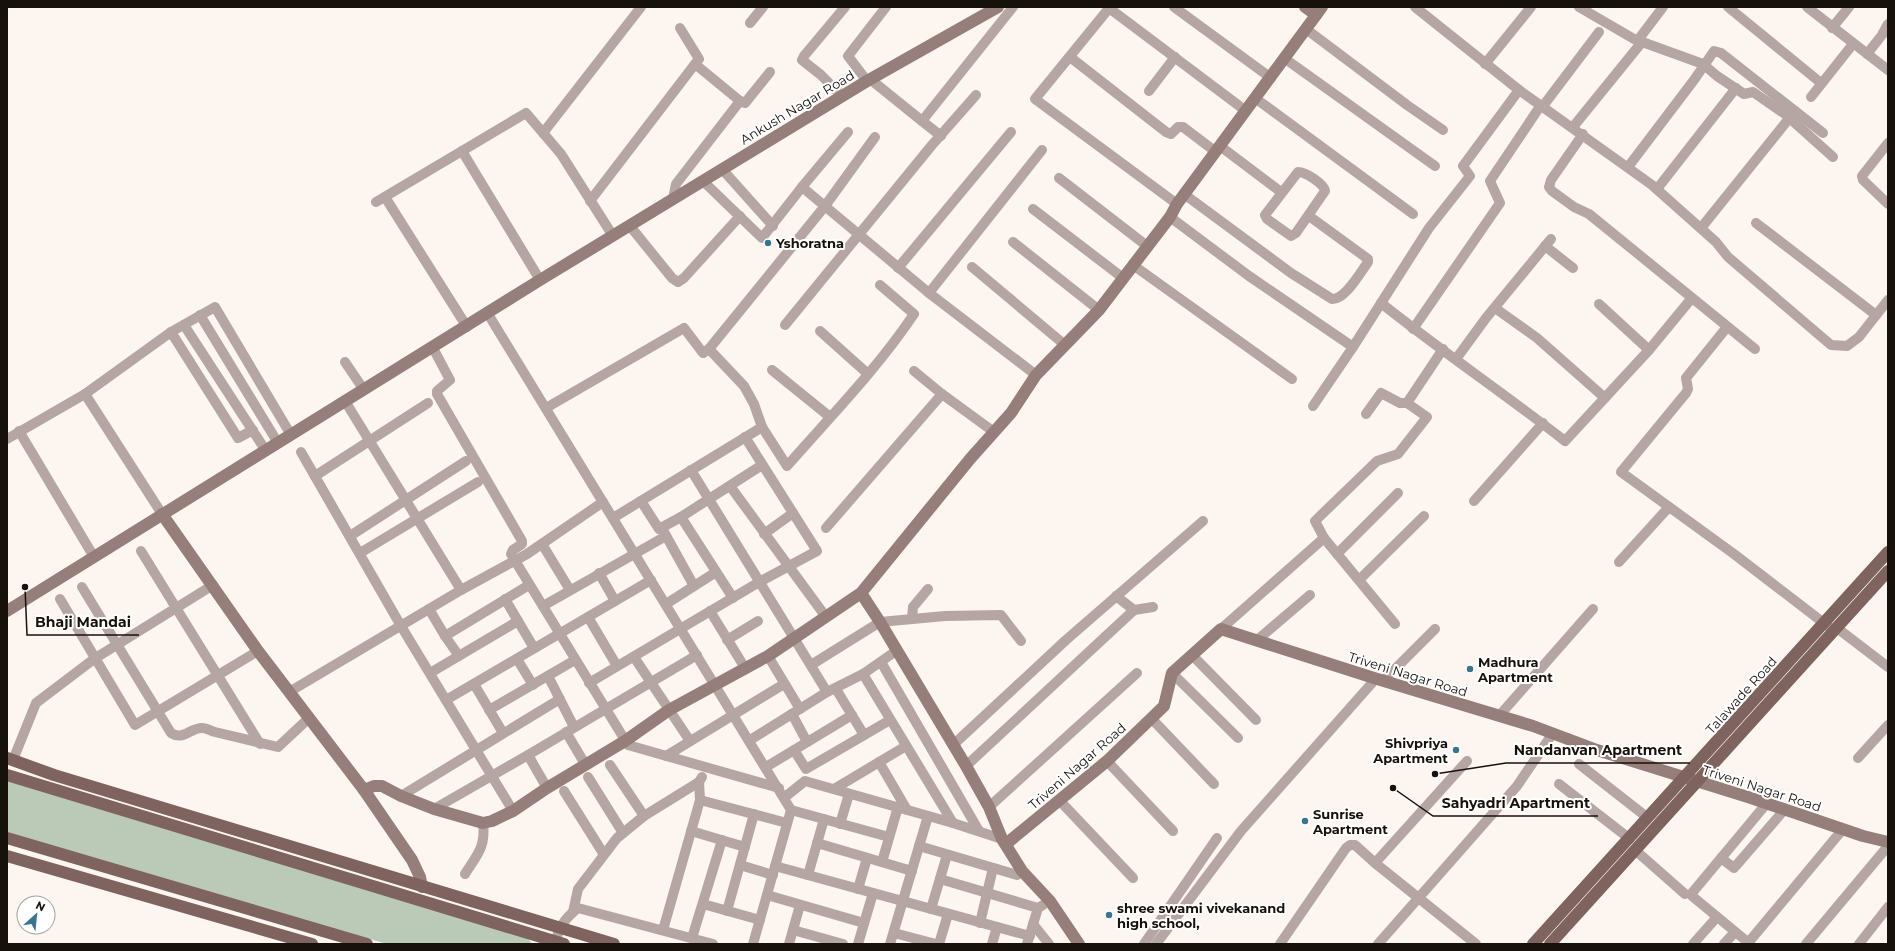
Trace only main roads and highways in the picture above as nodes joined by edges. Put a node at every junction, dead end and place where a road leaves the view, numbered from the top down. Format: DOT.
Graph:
graph roads {
  1 [pos="1888,553"];
  2 [pos="1888,571"];
  3 [pos="1832,627"];
  4 [pos="10,759"];
  5 [pos="7,775"];
  6 [pos="7,838"];
  7 [pos="7,856"];
  8 [pos="558,943"];
  9 [pos="312,944"];
  10 [pos="367,944"];
  11 [pos="614,944"];
  12 [pos="1534,944"];
  13 [pos="1550,944"];
  1 -- 3 [label="main road, Talawade Road"];
  2 -- 3 [label="main road, Talawade Road"];
  3 -- 12 [label="main road, Talawade Road"];
  3 -- 13 [label="main road, Talawade Road"];
  4 -- 11 [label="main road"];
  5 -- 8 [label="main road"];
  6 -- 10 [label="main road"];
  7 -- 9 [label="main road"];
}
